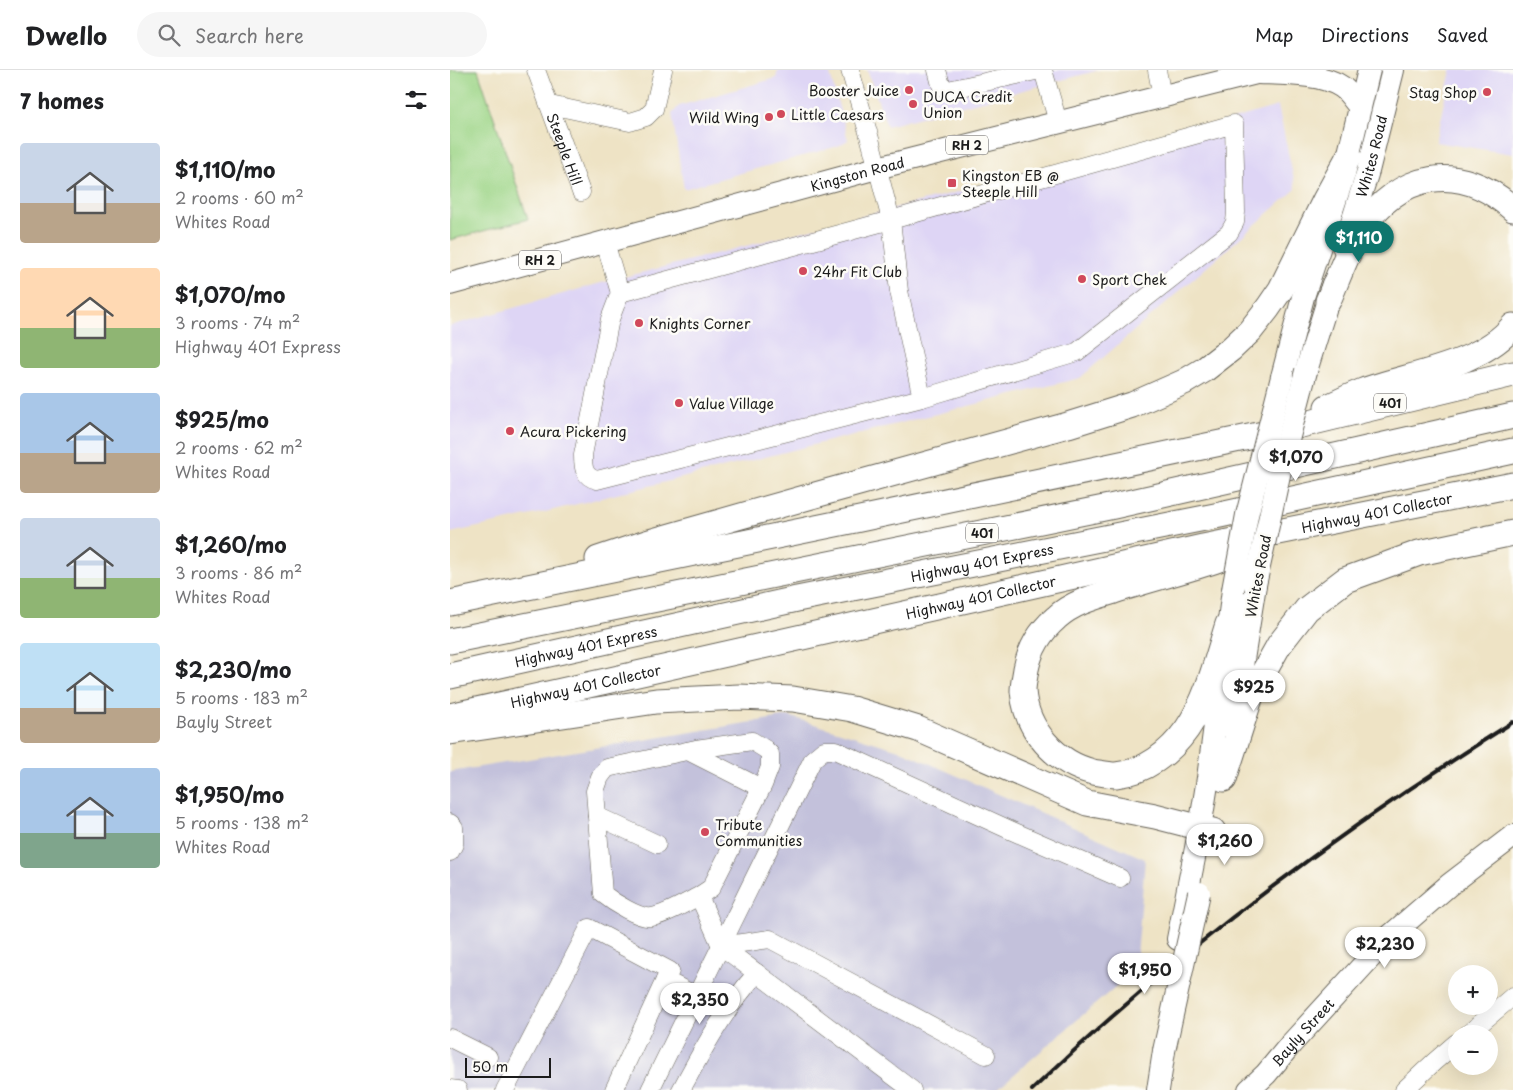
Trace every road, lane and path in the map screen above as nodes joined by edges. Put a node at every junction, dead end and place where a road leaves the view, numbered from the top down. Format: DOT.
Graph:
graph roads {
  1 [pos="536,70"];
  2 [pos="663,70"];
  3 [pos="850,70"];
  4 [pos="937,70"];
  5 [pos="1041,70"];
  6 [pos="1157,70"];
  7 [pos="1369,70"];
  8 [pos="1393,70"];
  9 [pos="1263,71"];
  10 [pos="1162,97"];
  11 [pos="550,105"];
  12 [pos="1360,107"];
  13 [pos="1058,122"];
  14 [pos="1349,156"];
  15 [pos="876,168"];
  16 [pos="581,192"];
  17 [pos="1513,209"];
  18 [pos="891,220"];
  19 [pos="606,242"];
  20 [pos="450,284"];
  21 [pos="620,293"];
  22 [pos="1328,301"];
  23 [pos="1513,326"];
  24 [pos="1513,374"];
  25 [pos="922,398"];
  26 [pos="1513,416"];
  27 [pos="1268,433"];
  28 [pos="1508,452"];
  29 [pos="1513,485"];
  30 [pos="1305,526"];
  31 [pos="1513,533"];
  32 [pos="489,594"];
  33 [pos="450,603"];
  34 [pos="1228,624"];
  35 [pos="450,641"];
  36 [pos="450,676"];
  37 [pos="450,716"];
  38 [pos="450,732"];
  39 [pos="688,751"];
  40 [pos="1224,779"];
  41 [pos="761,788"];
  42 [pos="596,816"];
  43 [pos="450,823"];
  44 [pos="1206,830"];
  45 [pos="1513,836"];
  46 [pos="657,844"];
  47 [pos="450,852"];
  48 [pos="1120,878"];
  49 [pos="699,896"];
  50 [pos="722,946"];
  51 [pos="757,973"];
  52 [pos="665,980"];
  53 [pos="696,996"];
  54 [pos="1513,996"];
  55 [pos="1479,1025"];
  56 [pos="450,1038"];
  57 [pos="1448,1050"];
  58 [pos="1157,1055"];
  59 [pos="986,1056"];
  60 [pos="488,1057"];
  61 [pos="450,1088"];
  62 [pos="458,1090"];
  63 [pos="504,1090"];
  64 [pos="614,1090"];
  65 [pos="650,1090"];
  66 [pos="681,1090"];
  67 [pos="912,1090"];
  68 [pos="1143,1090"];
  69 [pos="1158,1090"];
  70 [pos="1249,1090"];
  71 [pos="1404,1090"];
  1 -- 11 [label="street, Steeple Hill"];
  2 -- 11 [label="street, Steeple Hill"];
  3 -- 15 [label="street"];
  4 -- 5 [label="street"];
  5 -- 13 [label="street"];
  6 -- 10 [label="street"];
  7 -- 12 [label="main road, Whites Road"];
  8 -- 22 [label="main road, Whites Road"];
  9 -- 10 [label="main road, Kingston Road / RH 2"];
  9 -- 12 [label="main road, Kingston Road"];
  10 -- 13 [label="main road, Kingston Road / RH 2"];
  11 -- 16 [label="street, Steeple Hill"];
  12 -- 14 [label="main road, Whites Road"];
  13 -- 15 [label="main road, Kingston Road / RH 2"];
  14 -- 32 [label="highway"];
  14 -- 34 [label="main road, Whites Road, bridge"];
  15 -- 18 [label="street"];
  15 -- 19 [label="main road, Kingston Road / RH 2"];
  17 -- 22 [label="highway"];
  18 -- 21 [label="street"];
  18 -- 25 [label="street"];
  18 -- 25 [label="street"];
  19 -- 20 [label="main road, Kingston Road / RH 2"];
  19 -- 21 [label="street"];
  21 -- 25 [label="street"];
  22 -- 40 [label="main road, Whites Road, bridge"];
  23 -- 27 [label="highway"];
  24 -- 27 [label="highway, 401"];
  26 -- 35 [label="highway, Highway 401 Express / 401"];
  27 -- 32 [label="highway, 401"];
  28 -- 36 [label="highway, Highway 401 Express / 401"];
  29 -- 30 [label="highway, Highway 401 Collector"];
  30 -- 34 [label="highway"];
  30 -- 37 [label="highway, Highway 401 Collector"];
  31 -- 40 [label="highway"];
  32 -- 33 [label="highway, 401"];
  34 -- 44 [label="main road, Whites Road"];
  38 -- 44 [label="highway"];
  39 -- 41 [label="street"];
  39 -- 41 [label="street"];
  39 -- 42 [label="street"];
  40 -- 44 [label="main road, Whites Road"];
  41 -- 49 [label="street"];
  42 -- 46 [label="street"];
  42 -- 49 [label="street"];
  43 -- 47 [label="street"];
  44 -- 58 [label="main road, Whites Road, bridge"];
  45 -- 70 [label="main road, Bayly Street"];
  48 -- 50 [label="street"];
  49 -- 50 [label="street"];
  50 -- 51 [label="street"];
  50 -- 53 [label="street"];
  50 -- 59 [label="street"];
  51 -- 66 [label="street"];
  51 -- 67 [label="street"];
  52 -- 53 [label="street"];
  52 -- 63 [label="street"];
  52 -- 64 [label="street"];
  53 -- 65 [label="street"];
  54 -- 55 [label="street"];
  56 -- 60 [label="street"];
  57 -- 71 [label="street"];
  58 -- 68 [label="main road, Whites Road"];
  58 -- 69 [label="main road, Whites Road"];
  61 -- 62 [label="street"];
}
